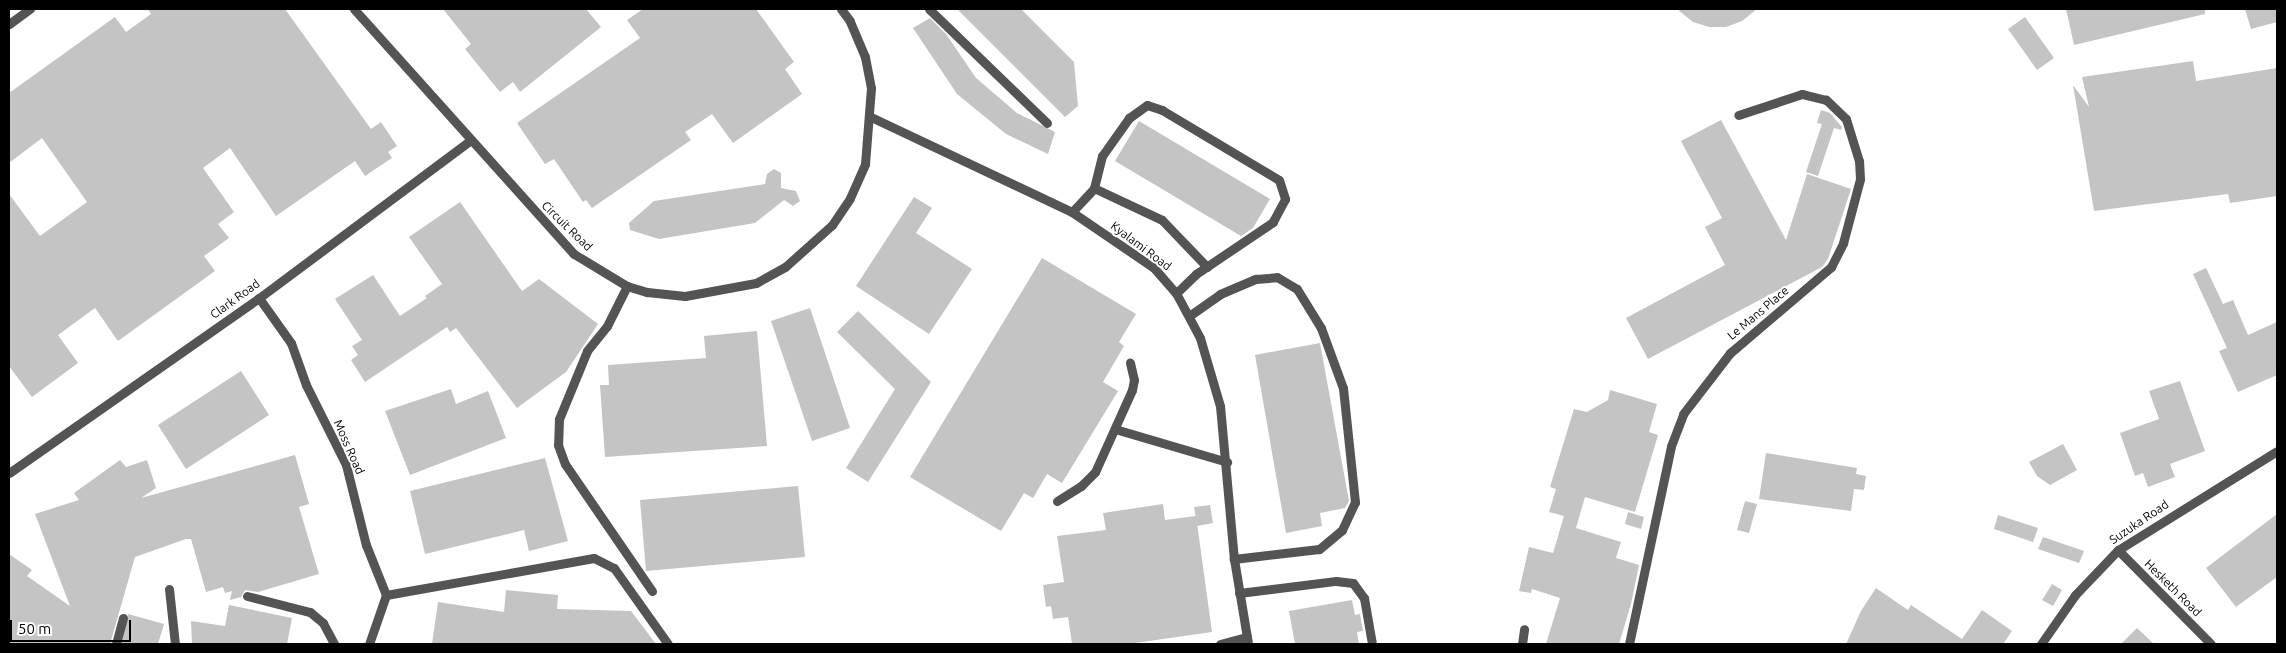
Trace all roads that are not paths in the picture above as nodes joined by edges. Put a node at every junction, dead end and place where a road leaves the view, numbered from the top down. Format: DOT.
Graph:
graph roads {
  1 [pos="30,9"];
  2 [pos="354,9"];
  3 [pos="841,9"];
  4 [pos="929,9"];
  5 [pos="9,24"];
  6 [pos="1738,115"];
  7 [pos="871,117"];
  8 [pos="1047,123"];
  9 [pos="471,140"];
  10 [pos="1094,188"];
  11 [pos="1072,212"];
  12 [pos="1208,267"];
  13 [pos="627,286"];
  14 [pos="1176,293"];
  15 [pos="259,298"];
  16 [pos="1189,316"];
  17 [pos="1130,362"];
  18 [pos="1115,429"];
  19 [pos="2277,451"];
  20 [pos="1227,462"];
  21 [pos="9,473"];
  22 [pos="1057,501"];
  23 [pos="2118,550"];
  24 [pos="1234,559"];
  25 [pos="169,589"];
  26 [pos="652,591"];
  27 [pos="1239,593"];
  28 [pos="386,595"];
  29 [pos="247,596"];
  30 [pos="123,618"];
  31 [pos="1524,629"];
  32 [pos="1247,641"];
  33 [pos="116,644"];
  34 [pos="175,644"];
  35 [pos="334,644"];
  36 [pos="369,644"];
  37 [pos="668,644"];
  38 [pos="1220,644"];
  39 [pos="1372,644"];
  40 [pos="1522,644"];
  41 [pos="1629,644"];
  42 [pos="2040,644"];
  43 [pos="2211,644"];
  1 -- 5 [label="lane"];
  2 -- 9 [label="lane, Circuit Road"];
  3 -- 7 [label="lane, Circuit Road"];
  4 -- 8 [label="lane"];
  6 -- 41 [label="lane, Le Mans Place"];
  7 -- 11 [label="lane, Kyalami Road"];
  7 -- 13 [label="lane, Circuit Road"];
  9 -- 13 [label="lane, Circuit Road"];
  9 -- 15 [label="lane, Clark Road"];
  10 -- 11 [label="lane"];
  10 -- 12 [label="lane"];
  10 -- 12 [label="lane"];
  11 -- 14 [label="lane, Kyalami Road"];
  12 -- 14 [label="lane"];
  13 -- 26 [label="lane"];
  14 -- 16 [label="lane, Kyalami Road"];
  15 -- 21 [label="lane, Clark Road"];
  15 -- 28 [label="lane, Moss Road"];
  16 -- 20 [label="lane, Kyalami Road"];
  16 -- 24 [label="lane"];
  17 -- 18 [label="lane"];
  18 -- 20 [label="lane"];
  18 -- 22 [label="lane"];
  19 -- 23 [label="lane, Suzuka Road"];
  20 -- 24 [label="lane, Kyalami Road"];
  23 -- 42 [label="lane, Suzuka Road"];
  23 -- 43 [label="lane, Hesketh Road"];
  24 -- 27 [label="lane, Kyalami Road"];
  25 -- 34 [label="lane"];
  27 -- 32 [label="lane, Kyalami Road"];
  27 -- 39 [label="lane"];
  28 -- 36 [label="lane"];
  28 -- 37 [label="lane"];
  29 -- 35 [label="lane"];
  30 -- 33 [label="lane"];
  31 -- 40 [label="lane"];
  32 -- 38 [label="lane"];
}
